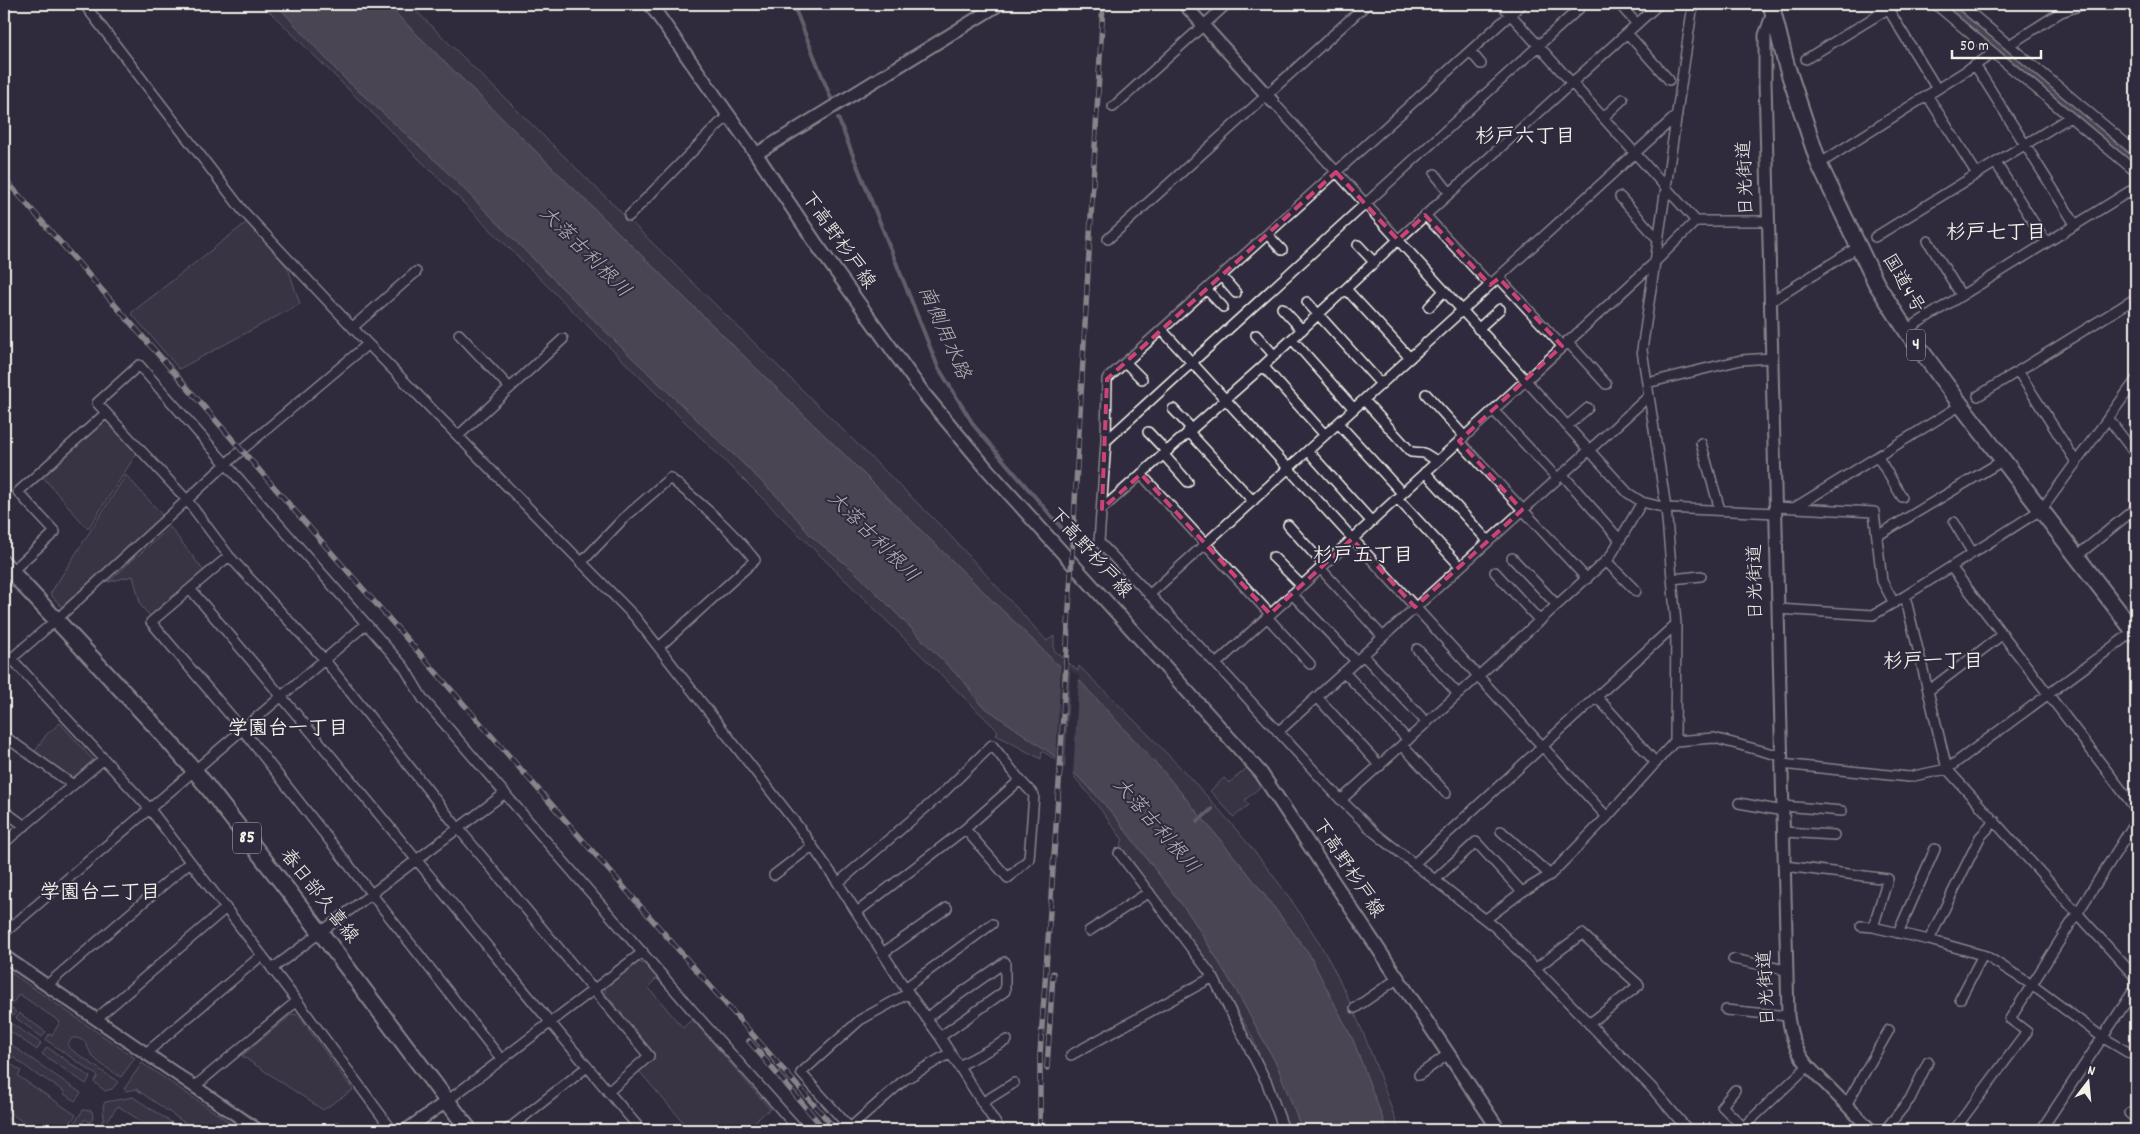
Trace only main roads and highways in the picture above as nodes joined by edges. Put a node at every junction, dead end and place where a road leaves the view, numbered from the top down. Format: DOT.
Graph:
graph roads {
  1 [pos="650,4"];
  2 [pos="1772,8"];
  3 [pos="7,568"];
  4 [pos="2135,632"];
  5 [pos="469,1130"];
  6 [pos="1499,1130"];
  1 -- 6 [label="main road, 下高野杉戸線"];
  2 -- 4 [label="main road, 国道4号 / 4"];
  3 -- 5 [label="main road, 春日部久喜線 / 85"];
}
